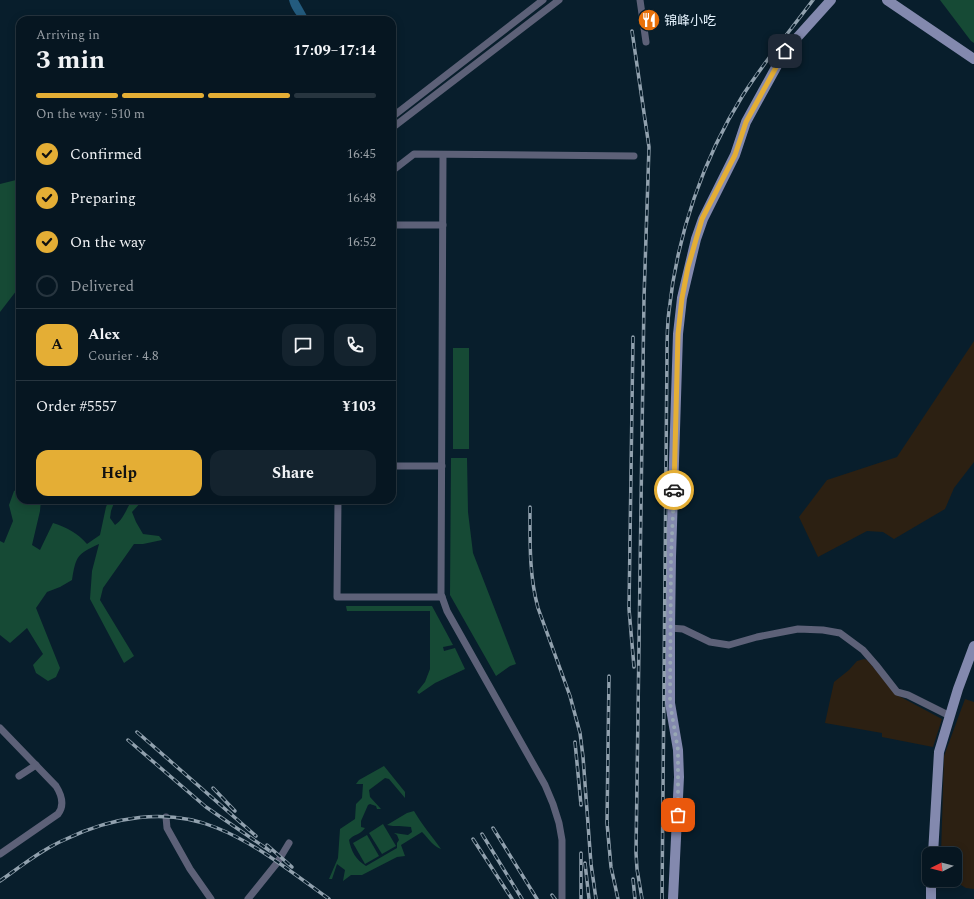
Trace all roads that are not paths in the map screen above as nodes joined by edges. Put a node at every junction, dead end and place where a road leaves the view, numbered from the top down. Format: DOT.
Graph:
graph roads {
  1 [pos="543,0"];
  2 [pos="559,0"];
  3 [pos="640,0"];
  4 [pos="831,0"];
  5 [pos="887,0"];
  6 [pos="646,42"];
  7 [pos="974,59"];
  8 [pos="396,114"];
  9 [pos="396,125"];
  10 [pos="443,155"];
  11 [pos="634,156"];
  12 [pos="396,168"];
  13 [pos="443,224"];
  14 [pos="396,225"];
  15 [pos="396,466"];
  16 [pos="442,466"];
  17 [pos="338,504"];
  18 [pos="442,597"];
  19 [pos="670,628"];
  20 [pos="974,646"];
  21 [pos="950,716"];
  22 [pos="0,728"];
  23 [pos="36,765"];
  24 [pos="19,776"];
  25 [pos="166,817"];
  26 [pos="289,843"];
  27 [pos="932,847"];
  28 [pos="0,854"];
  29 [pos="931,887"];
  30 [pos="211,899"];
  31 [pos="248,899"];
  32 [pos="562,899"];
  33 [pos="673,899"];
  34 [pos="931,899"];
  1 -- 8 [label="street"];
  2 -- 9 [label="street"];
  3 -- 6 [label="street"];
  4 -- 19 [label="street"];
  5 -- 7 [label="street"];
  10 -- 11 [label="street"];
  10 -- 12 [label="street"];
  10 -- 13 [label="street"];
  13 -- 14 [label="street"];
  13 -- 16 [label="street"];
  15 -- 16 [label="street"];
  16 -- 18 [label="street"];
  17 -- 18 [label="street"];
  18 -- 32 [label="street"];
  19 -- 21 [label="street"];
  19 -- 33 [label="street"];
  20 -- 21 [label="street"];
  21 -- 27 [label="street"];
  22 -- 23 [label="street"];
  23 -- 24 [label="street"];
  23 -- 28 [label="street"];
  25 -- 30 [label="street"];
  26 -- 31 [label="street"];
  29 -- 34 [label="street"];
}
